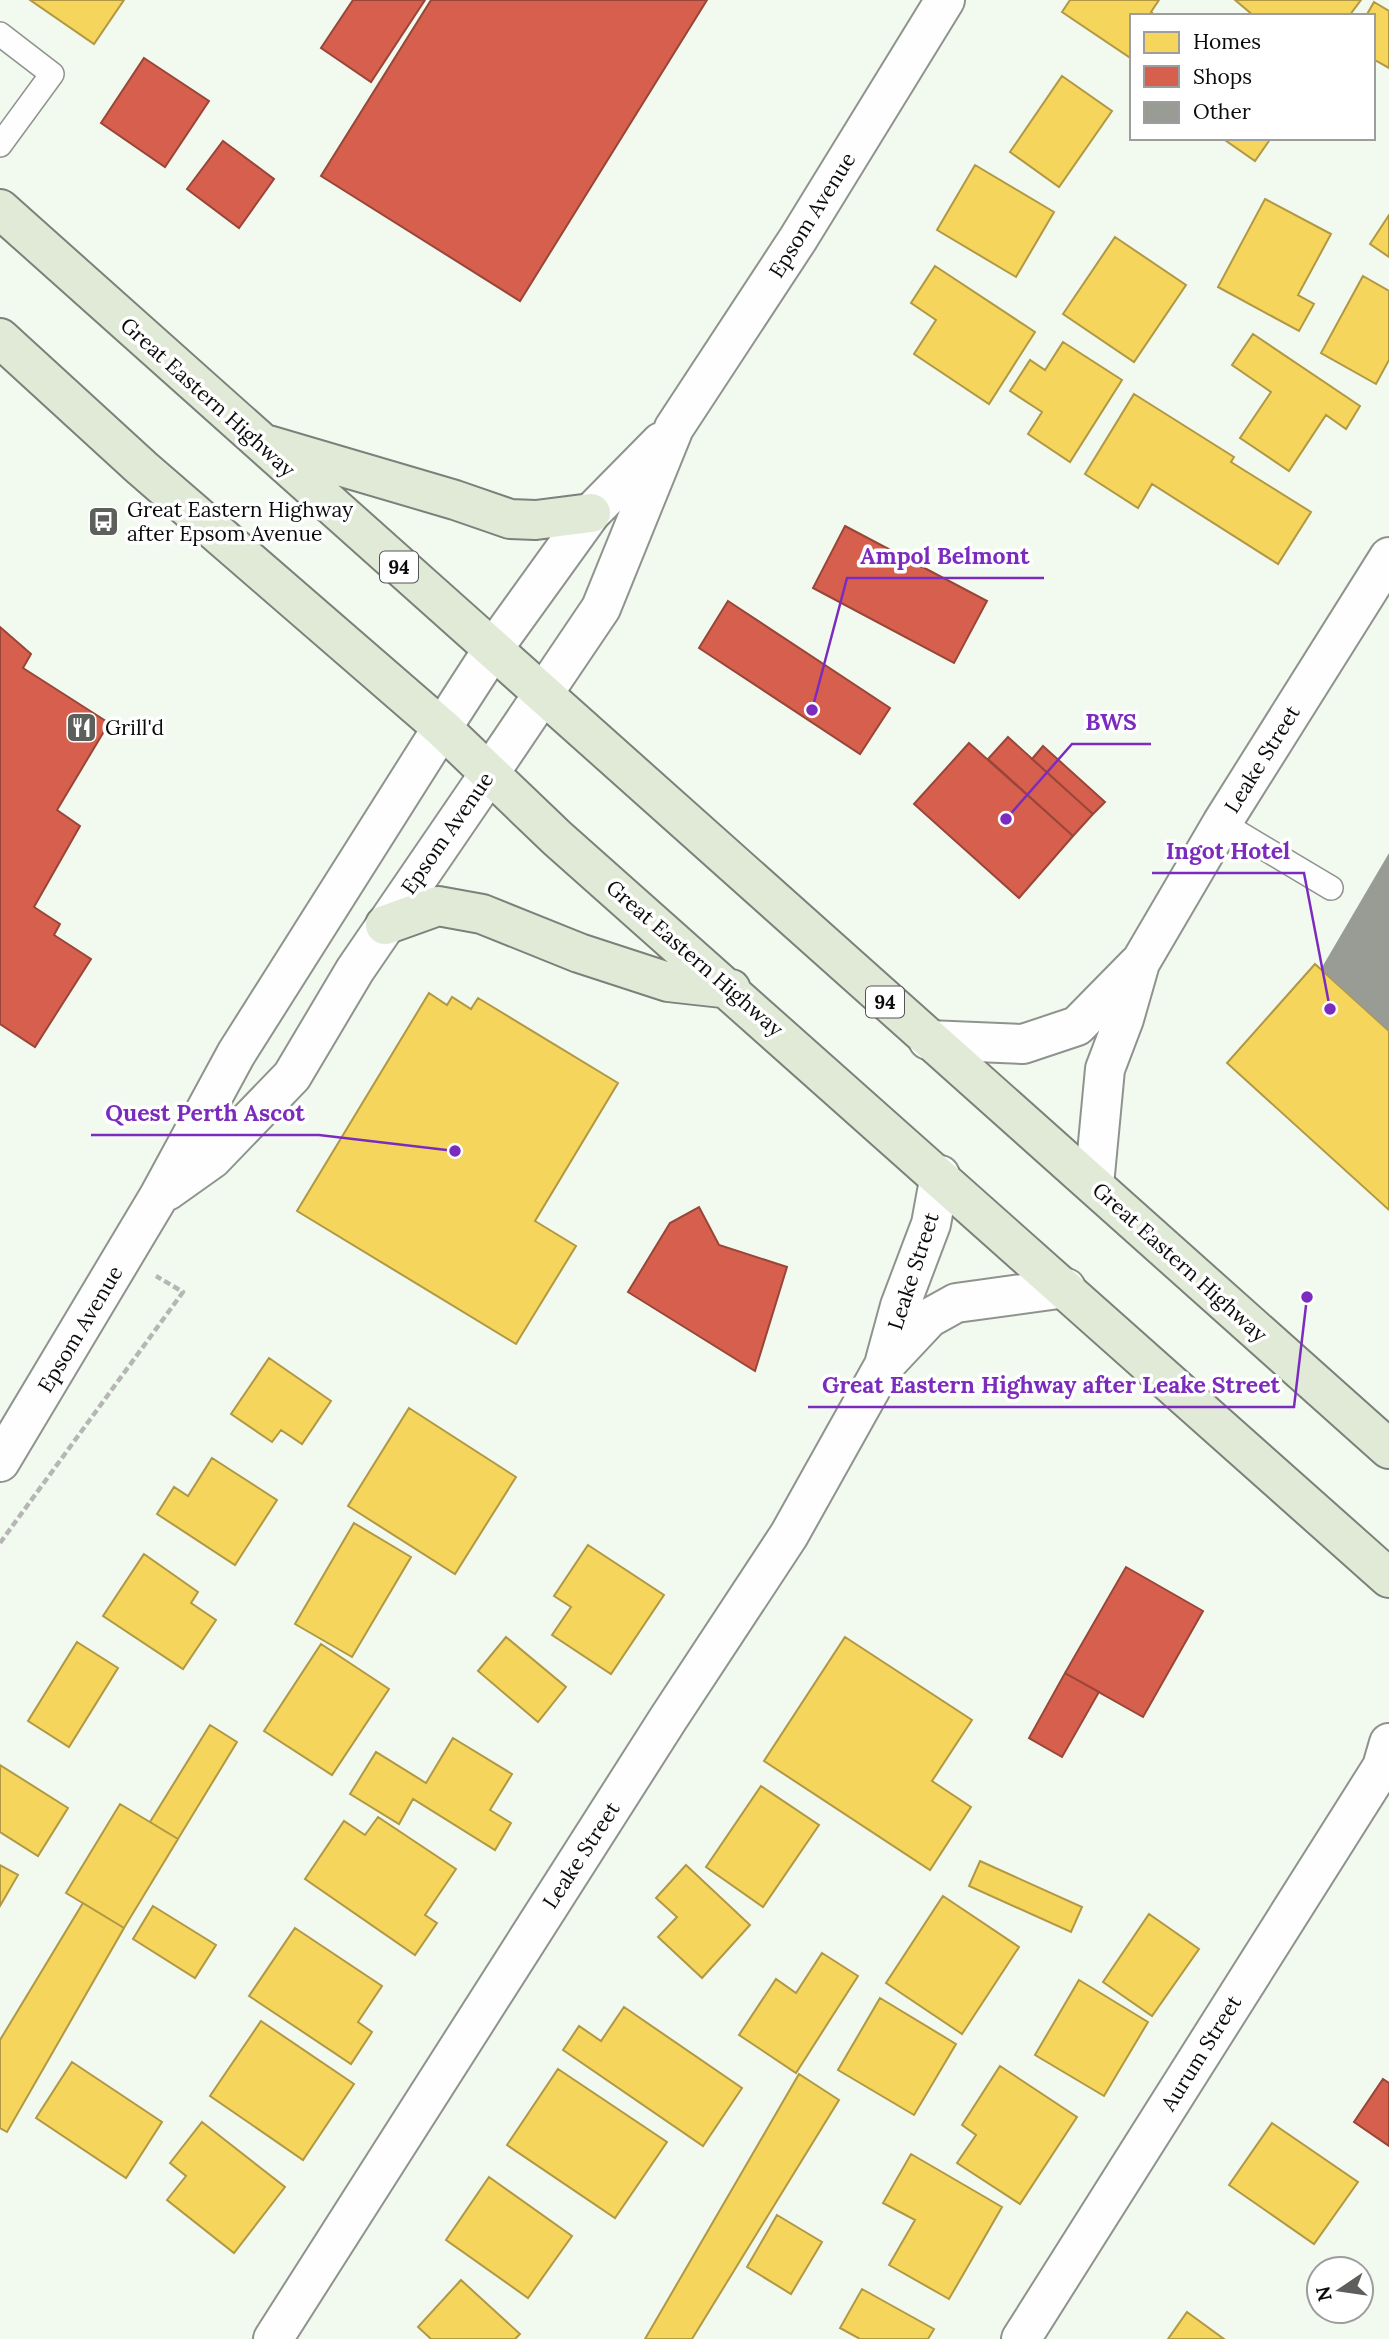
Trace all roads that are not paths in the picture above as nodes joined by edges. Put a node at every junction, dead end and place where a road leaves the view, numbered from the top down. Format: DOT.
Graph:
graph roads {
  1 [pos="945,0"];
  2 [pos="0,34"];
  3 [pos="0,145"];
  4 [pos="0,209"];
  5 [pos="0,338"];
  6 [pos="674,428"];
  7 [pos="256,441"];
  8 [pos="591,513"];
  9 [pos="1389,556"];
  10 [pos="493,649"];
  11 [pos="542,692"];
  12 [pos="442,728"];
  13 [pos="489,774"];
  14 [pos="1222,823"];
  15 [pos="1331,888"];
  16 [pos="385,925"];
  17 [pos="1140,963"];
  18 [pos="731,989"];
  19 [pos="928,1040"];
  20 [pos="940,1175"];
  21 [pos="1094,1185"];
  22 [pos="159,1196"];
  23 [pos="1066,1288"];
  24 [pos="883,1367"];
  25 [pos="1389,1449"];
  26 [pos="0,1462"];
  27 [pos="1389,1578"];
  28 [pos="1387,1758"];
  29 [pos="273,2339"];
  30 [pos="1021,2339"];
  1 -- 6 [label="street, Epsom Avenue"];
  2 -- 3 [label="lane"];
  4 -- 7 [label="highway, Great Eastern Highway / 94"];
  5 -- 12 [label="highway, Great Eastern Highway"];
  6 -- 8 [label="street, Epsom Avenue"];
  6 -- 11 [label="street, Epsom Avenue"];
  7 -- 8 [label="highway"];
  7 -- 10 [label="highway, Great Eastern Highway / 94"];
  8 -- 10 [label="street, Epsom Avenue"];
  9 -- 14 [label="street, Leake Street"];
  10 -- 11 [label="highway, Great Eastern Highway / 94"];
  10 -- 12 [label="street, Epsom Avenue"];
  11 -- 13 [label="street, Epsom Avenue"];
  11 -- 19 [label="highway, Great Eastern Highway / 94"];
  12 -- 13 [label="highway, Great Eastern Highway"];
  12 -- 22 [label="street, Epsom Avenue"];
  13 -- 16 [label="street, Epsom Avenue"];
  13 -- 18 [label="highway, Great Eastern Highway"];
  14 -- 15 [label="lane"];
  14 -- 17 [label="street, Leake Street"];
  16 -- 18 [label="highway"];
  16 -- 22 [label="street, Epsom Avenue"];
  17 -- 19 [label="street, Leake Street"];
  17 -- 21 [label="street, Leake Street"];
  18 -- 20 [label="highway, Great Eastern Highway"];
  19 -- 21 [label="highway, Great Eastern Highway / 94"];
  20 -- 23 [label="highway, Great Eastern Highway"];
  20 -- 24 [label="street, Leake Street"];
  21 -- 25 [label="highway, Great Eastern Highway / 94"];
  22 -- 26 [label="street, Epsom Avenue"];
  23 -- 24 [label="street, Leake Street"];
  23 -- 27 [label="highway, Great Eastern Highway"];
  24 -- 29 [label="street, Leake Street"];
  28 -- 30 [label="street, Aurum Street"];
}
